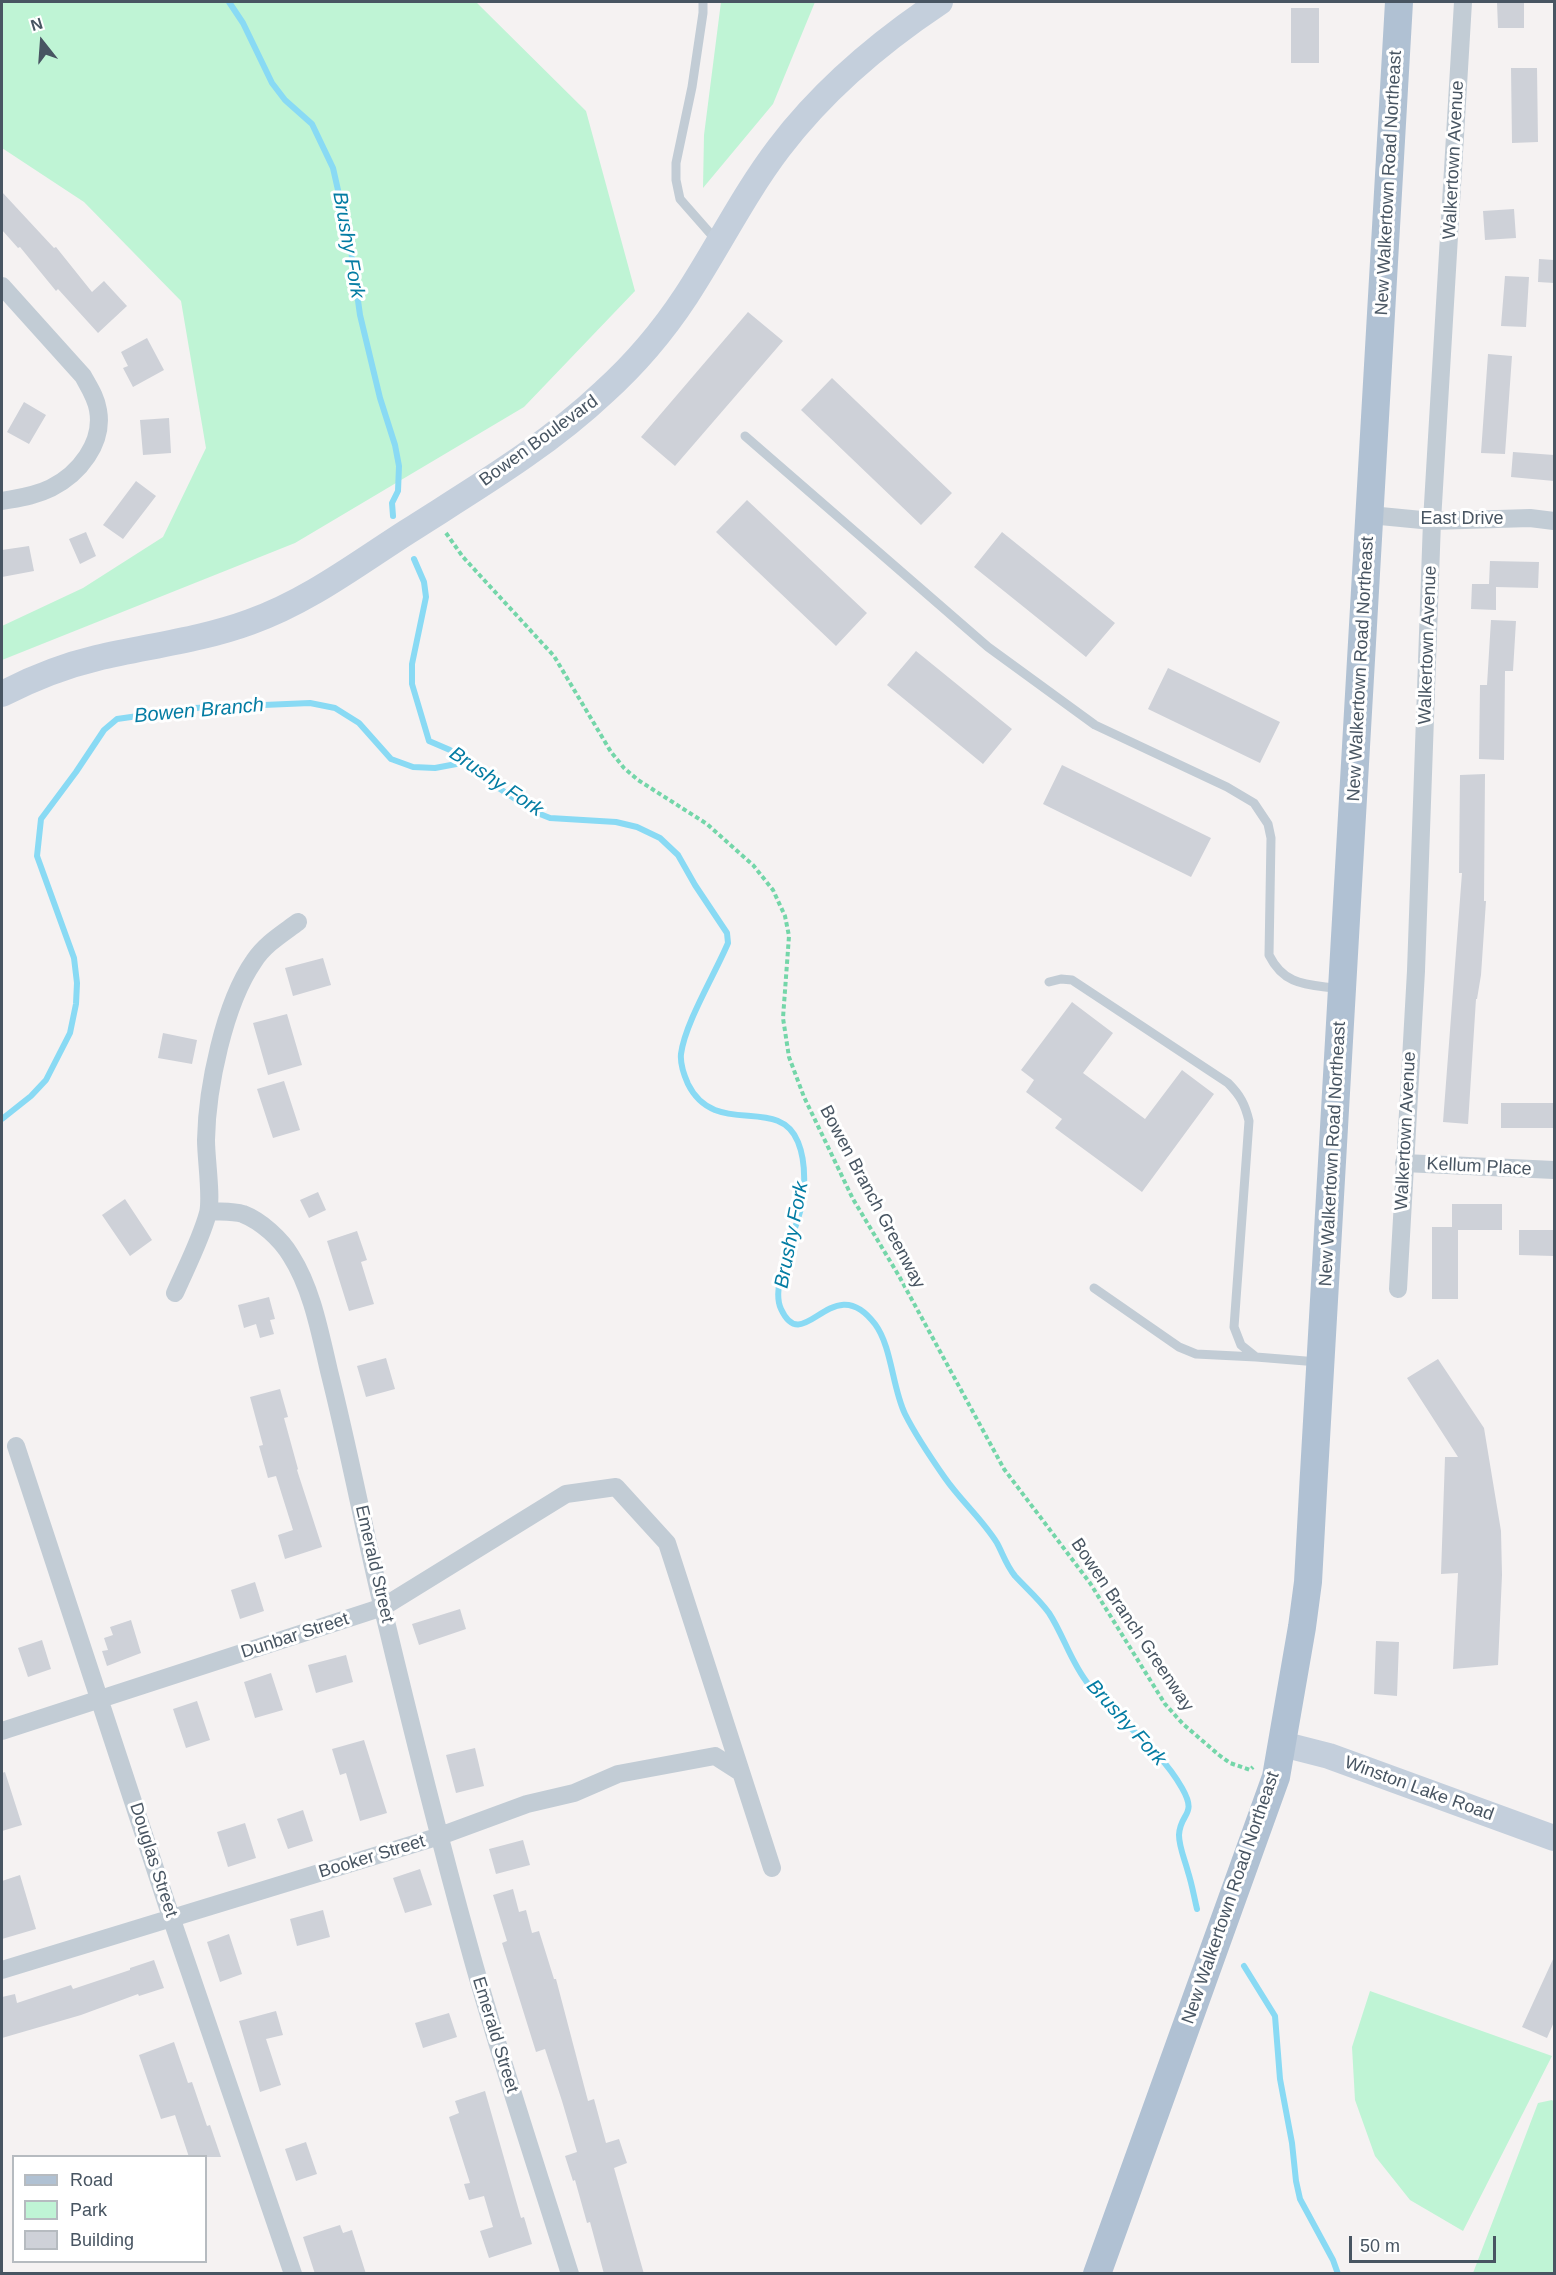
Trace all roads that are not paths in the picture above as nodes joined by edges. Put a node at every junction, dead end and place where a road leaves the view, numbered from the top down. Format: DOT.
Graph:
graph roads {
  1 [pos="703,2"];
  2 [pos="939,2"];
  3 [pos="1399,2"];
  4 [pos="1463,2"];
  5 [pos="718,243"];
  6 [pos="2,286"];
  7 [pos="745,436"];
  8 [pos="2,501"];
  9 [pos="1370,515"];
  10 [pos="1432,521"];
  11 [pos="1554,521"];
  12 [pos="2,693"];
  13 [pos="298,922"];
  14 [pos="1049,982"];
  15 [pos="1342,990"];
  16 [pos="1404,1163"];
  17 [pos="1554,1170"];
  18 [pos="208,1211"];
  19 [pos="1094,1288"];
  20 [pos="1398,1289"];
  21 [pos="175,1293"];
  22 [pos="1256,1358"];
  23 [pos="1321,1362"];
  24 [pos="16,1446"];
  25 [pos="383,1607"];
  26 [pos="100,1699"];
  27 [pos="2,1731"];
  28 [pos="1282,1744"];
  29 [pos="740,1772"];
  30 [pos="440,1836"];
  31 [pos="1554,1838"];
  32 [pos="772,1868"];
  33 [pos="171,1917"];
  34 [pos="2,1970"];
  35 [pos="293,2274"];
  36 [pos="570,2274"];
  37 [pos="1097,2274"];
  1 -- 5 [label="lane"];
  2 -- 5 [label="street, Bowen Boulevard"];
  3 -- 9 [label="main road, New Walkertown Road Northeast"];
  4 -- 10 [label="street, Walkertown Avenue"];
  5 -- 12 [label="street, Bowen Boulevard"];
  6 -- 8 [label="street"];
  7 -- 15 [label="lane"];
  9 -- 10 [label="street, East Drive"];
  9 -- 15 [label="main road, New Walkertown Road Northeast"];
  10 -- 11 [label="street, East Drive"];
  10 -- 16 [label="street, Walkertown Avenue"];
  13 -- 18 [label="street"];
  14 -- 22 [label="lane"];
  15 -- 23 [label="main road, New Walkertown Road Northeast"];
  16 -- 17 [label="street, Kellum Place"];
  16 -- 20 [label="street, Walkertown Avenue"];
  18 -- 21 [label="street"];
  18 -- 25 [label="street, Emerald Street"];
  19 -- 22 [label="lane"];
  22 -- 23 [label="lane"];
  23 -- 28 [label="main road, New Walkertown Road Northeast"];
  24 -- 26 [label="street, Douglas Street"];
  25 -- 26 [label="street, Dunbar Street"];
  25 -- 29 [label="street, Dunbar Street"];
  25 -- 30 [label="street, Emerald Street"];
  26 -- 27 [label="street, Dunbar Street"];
  26 -- 33 [label="street, Douglas Street"];
  28 -- 31 [label="street, Winston Lake Road"];
  28 -- 37 [label="main road, New Walkertown Road Northeast"];
  29 -- 30 [label="street, Booker Street"];
  29 -- 32 [label="street"];
  30 -- 33 [label="street, Booker Street"];
  30 -- 36 [label="street, Emerald Street"];
  33 -- 34 [label="street, Booker Street"];
  33 -- 35 [label="street, Douglas Street"];
}
